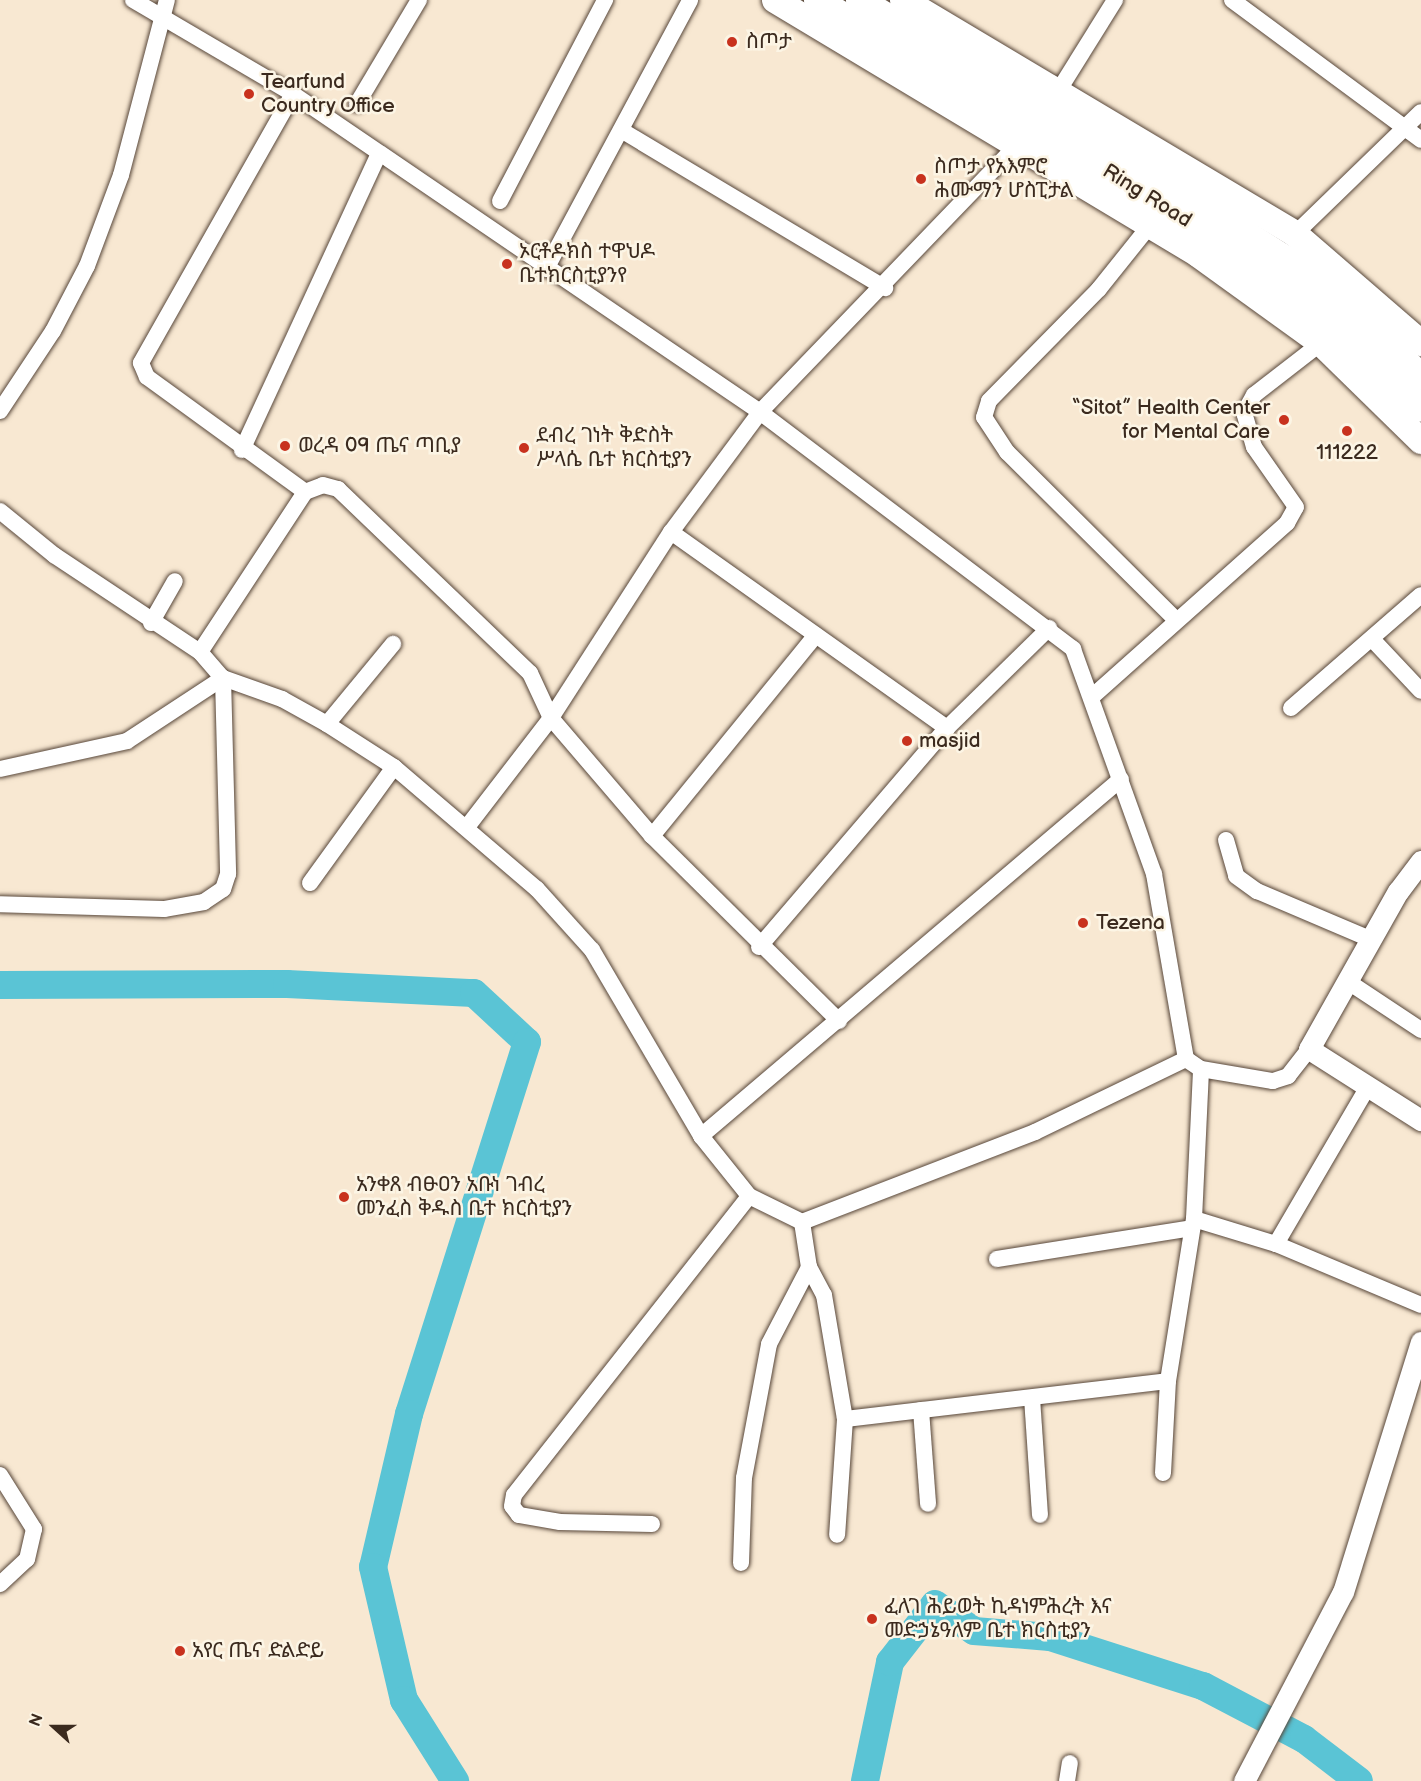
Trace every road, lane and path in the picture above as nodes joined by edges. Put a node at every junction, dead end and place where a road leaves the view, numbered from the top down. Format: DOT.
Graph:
graph roads {
  1 [pos="132,0"];
  2 [pos="419,0"];
  3 [pos="605,0"];
  4 [pos="690,0"];
  5 [pos="775,0"];
  6 [pos="817,0"];
  7 [pos="859,0"];
  8 [pos="903,0"];
  9 [pos="1115,0"];
  10 [pos="1232,0"];
  11 [pos="164,8"];
  12 [pos="1059,90"];
  13 [pos="293,94"];
  14 [pos="357,104"];
  15 [pos="1421,112"];
  16 [pos="1407,126"];
  17 [pos="621,130"];
  18 [pos="1421,140"];
  19 [pos="1018,144"];
  20 [pos="379,153"];
  21 [pos="500,201"];
  22 [pos="1150,224"];
  23 [pos="1295,234"];
  24 [pos="546,269"];
  25 [pos="885,288"];
  26 [pos="1320,343"];
  27 [pos="1421,343"];
  28 [pos="1421,376"];
  29 [pos="1421,408"];
  30 [pos="0,411"];
  31 [pos="760,412"];
  32 [pos="1421,441"];
  33 [pos="242,450"];
  34 [pos="305,492"];
  35 [pos="0,511"];
  36 [pos="671,532"];
  37 [pos="174,581"];
  38 [pos="1421,595"];
  39 [pos="1176,620"];
  40 [pos="151,623"];
  41 [pos="1049,628"];
  42 [pos="816,635"];
  43 [pos="1372,639"];
  44 [pos="393,644"];
  45 [pos="200,652"];
  46 [pos="223,678"];
  47 [pos="1421,691"];
  48 [pos="1094,695"];
  49 [pos="1291,708"];
  50 [pos="551,718"];
  51 [pos="327,724"];
  52 [pos="947,728"];
  53 [pos="394,767"];
  54 [pos="0,769"];
  55 [pos="1121,779"];
  56 [pos="467,827"];
  57 [pos="652,836"];
  58 [pos="1226,840"];
  59 [pos="1421,861"];
  60 [pos="310,883"];
  61 [pos="0,904"];
  62 [pos="1370,939"];
  63 [pos="759,947"];
  64 [pos="1350,983"];
  65 [pos="839,1021"];
  66 [pos="1421,1030"];
  67 [pos="1309,1049"];
  68 [pos="1186,1059"];
  69 [pos="1201,1069"];
  70 [pos="1368,1088"];
  71 [pos="1421,1120"];
  72 [pos="701,1136"];
  73 [pos="749,1196"];
  74 [pos="802,1221"];
  75 [pos="1193,1224"];
  76 [pos="1276,1244"];
  77 [pos="997,1259"];
  78 [pos="808,1267"];
  79 [pos="1421,1305"];
  80 [pos="1421,1342"];
  81 [pos="1168,1381"];
  82 [pos="1032,1398"];
  83 [pos="921,1410"];
  84 [pos="845,1419"];
  85 [pos="1163,1473"];
  86 [pos="0,1475"];
  87 [pos="928,1504"];
  88 [pos="1040,1515"];
  89 [pos="652,1524"];
  90 [pos="837,1535"];
  91 [pos="741,1563"];
  92 [pos="0,1584"];
  93 [pos="1071,1763"];
  94 [pos="1067,1781"];
  95 [pos="1244,1781"];
  1 -- 11 [label="street"];
  2 -- 14 [label="street"];
  3 -- 21 [label="street"];
  4 -- 17 [label="street"];
  5 -- 19 [label="main road"];
  6 -- 29 [label="highway, Ring Road"];
  7 -- 28 [label="highway, Ring Road"];
  8 -- 12 [label="main road"];
  9 -- 12 [label="street"];
  10 -- 16 [label="street"];
  11 -- 13 [label="street"];
  11 -- 30 [label="street"];
  12 -- 23 [label="main road"];
  13 -- 20 [label="street"];
  13 -- 33 [label="street"];
  15 -- 16 [label="street"];
  16 -- 18 [label="street"];
  16 -- 23 [label="street"];
  17 -- 24 [label="street"];
  17 -- 25 [label="street"];
  19 -- 22 [label="main road"];
  19 -- 25 [label="street"];
  20 -- 24 [label="street"];
  20 -- 33 [label="street"];
  22 -- 26 [label="main road"];
  22 -- 39 [label="street"];
  23 -- 27 [label="main road"];
  24 -- 31 [label="street"];
  25 -- 31 [label="street"];
  26 -- 32 [label="main road"];
  26 -- 39 [label="street"];
  31 -- 36 [label="street"];
  31 -- 41 [label="street"];
  33 -- 34 [label="street"];
  34 -- 45 [label="street"];
  34 -- 50 [label="street"];
  35 -- 40 [label="street"];
  36 -- 42 [label="street"];
  36 -- 50 [label="street"];
  37 -- 40 [label="street"];
  38 -- 43 [label="street"];
  39 -- 48 [label="street"];
  40 -- 45 [label="street"];
  41 -- 48 [label="street"];
  41 -- 52 [label="street"];
  42 -- 52 [label="street"];
  42 -- 57 [label="street"];
  43 -- 47 [label="street"];
  43 -- 49 [label="street"];
  44 -- 51 [label="street"];
  45 -- 46 [label="street"];
  46 -- 51 [label="street"];
  46 -- 54 [label="street"];
  46 -- 61 [label="street"];
  48 -- 55 [label="street"];
  50 -- 56 [label="street"];
  50 -- 57 [label="street"];
  51 -- 53 [label="street"];
  52 -- 63 [label="street"];
  53 -- 56 [label="street"];
  53 -- 60 [label="street"];
  55 -- 65 [label="street"];
  55 -- 68 [label="street"];
  56 -- 72 [label="street"];
  57 -- 63 [label="street"];
  58 -- 62 [label="street"];
  59 -- 62 [label="street"];
  62 -- 64 [label="street"];
  63 -- 65 [label="street"];
  64 -- 66 [label="street"];
  64 -- 67 [label="street"];
  65 -- 72 [label="street"];
  67 -- 69 [label="street"];
  67 -- 70 [label="street"];
  68 -- 69 [label="street"];
  68 -- 74 [label="street"];
  69 -- 75 [label="street"];
  70 -- 71 [label="street"];
  70 -- 76 [label="street"];
  72 -- 73 [label="street"];
  73 -- 74 [label="street"];
  73 -- 89 [label="street"];
  74 -- 78 [label="street"];
  75 -- 76 [label="street"];
  75 -- 77 [label="street"];
  75 -- 81 [label="street"];
  76 -- 79 [label="street"];
  78 -- 84 [label="street"];
  78 -- 91 [label="street"];
  80 -- 95 [label="street"];
  81 -- 82 [label="street"];
  81 -- 85 [label="street"];
  82 -- 83 [label="street"];
  82 -- 88 [label="street"];
  83 -- 84 [label="street"];
  83 -- 87 [label="street"];
  84 -- 90 [label="street"];
  86 -- 92 [label="street"];
  93 -- 94 [label="street"];
}
